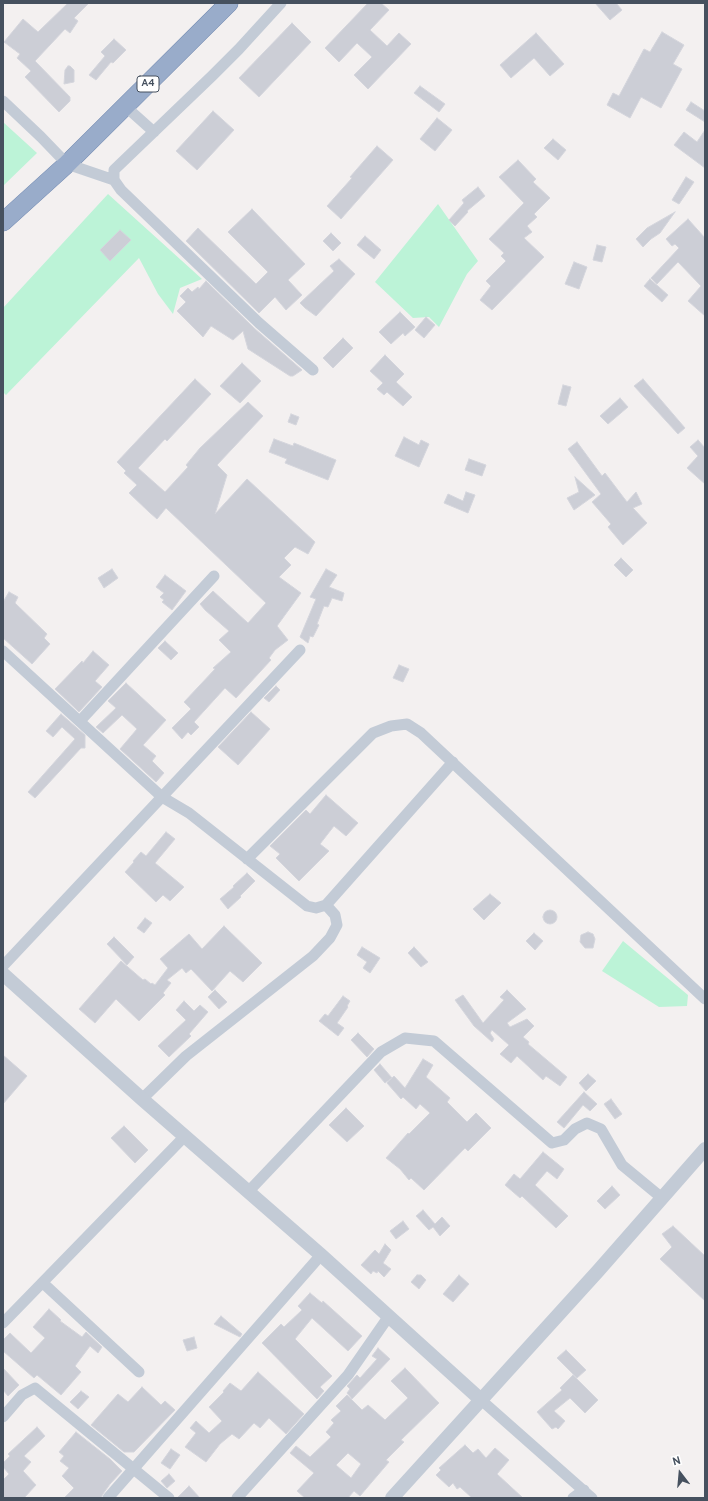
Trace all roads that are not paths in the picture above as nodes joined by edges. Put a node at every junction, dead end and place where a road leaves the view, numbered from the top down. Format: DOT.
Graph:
graph roads {
  1 [pos="229,3"];
  2 [pos="281,3"];
  3 [pos="3,101"];
  4 [pos="125,106"];
  5 [pos="154,132"];
  6 [pos="66,164"];
  7 [pos="114,180"];
  8 [pos="3,222"];
  9 [pos="313,370"];
  10 [pos="214,576"];
  11 [pos="300,650"];
  12 [pos="3,651"];
  13 [pos="80,721"];
  14 [pos="453,762"];
  15 [pos="162,797"];
  16 [pos="247,859"];
  17 [pos="326,905"];
  18 [pos="3,966"];
  19 [pos="3,974"];
  20 [pos="705,999"];
  21 [pos="142,1099"];
  22 [pos="185,1136"];
  23 [pos="705,1149"];
  24 [pos="248,1192"];
  25 [pos="662,1198"];
  26 [pos="322,1255"];
  27 [pos="43,1283"];
  28 [pos="389,1316"];
  29 [pos="3,1323"];
  30 [pos="139,1372"];
  31 [pos="480,1399"];
  32 [pos="3,1417"];
  33 [pos="134,1468"];
  34 [pos="588,1494"];
  35 [pos="108,1498"];
  36 [pos="170,1498"];
  37 [pos="237,1498"];
  38 [pos="392,1498"];
  39 [pos="573,1498"];
  1 -- 4 [label="highway, A4"];
  2 -- 5 [label="street"];
  3 -- 6 [label="street"];
  4 -- 5 [label="street"];
  4 -- 6 [label="highway, A4"];
  5 -- 7 [label="street"];
  6 -- 7 [label="street"];
  6 -- 8 [label="highway, A4"];
  7 -- 9 [label="street"];
  10 -- 13 [label="street"];
  11 -- 15 [label="street"];
  12 -- 13 [label="street"];
  13 -- 15 [label="street"];
  14 -- 16 [label="street"];
  14 -- 17 [label="street"];
  14 -- 20 [label="street"];
  15 -- 16 [label="street"];
  15 -- 18 [label="street"];
  16 -- 17 [label="street"];
  17 -- 21 [label="street"];
  19 -- 21 [label="street"];
  21 -- 22 [label="street"];
  22 -- 24 [label="street"];
  22 -- 27 [label="street"];
  23 -- 25 [label="street"];
  24 -- 25 [label="street"];
  24 -- 26 [label="street"];
  25 -- 31 [label="street"];
  26 -- 28 [label="street"];
  26 -- 33 [label="street"];
  27 -- 29 [label="street"];
  27 -- 30 [label="street"];
  28 -- 31 [label="street"];
  28 -- 37 [label="street"];
  31 -- 34 [label="street"];
  31 -- 38 [label="street"];
  32 -- 33 [label="street"];
  33 -- 35 [label="street"];
  33 -- 36 [label="street"];
  34 -- 39 [label="street"];
}
